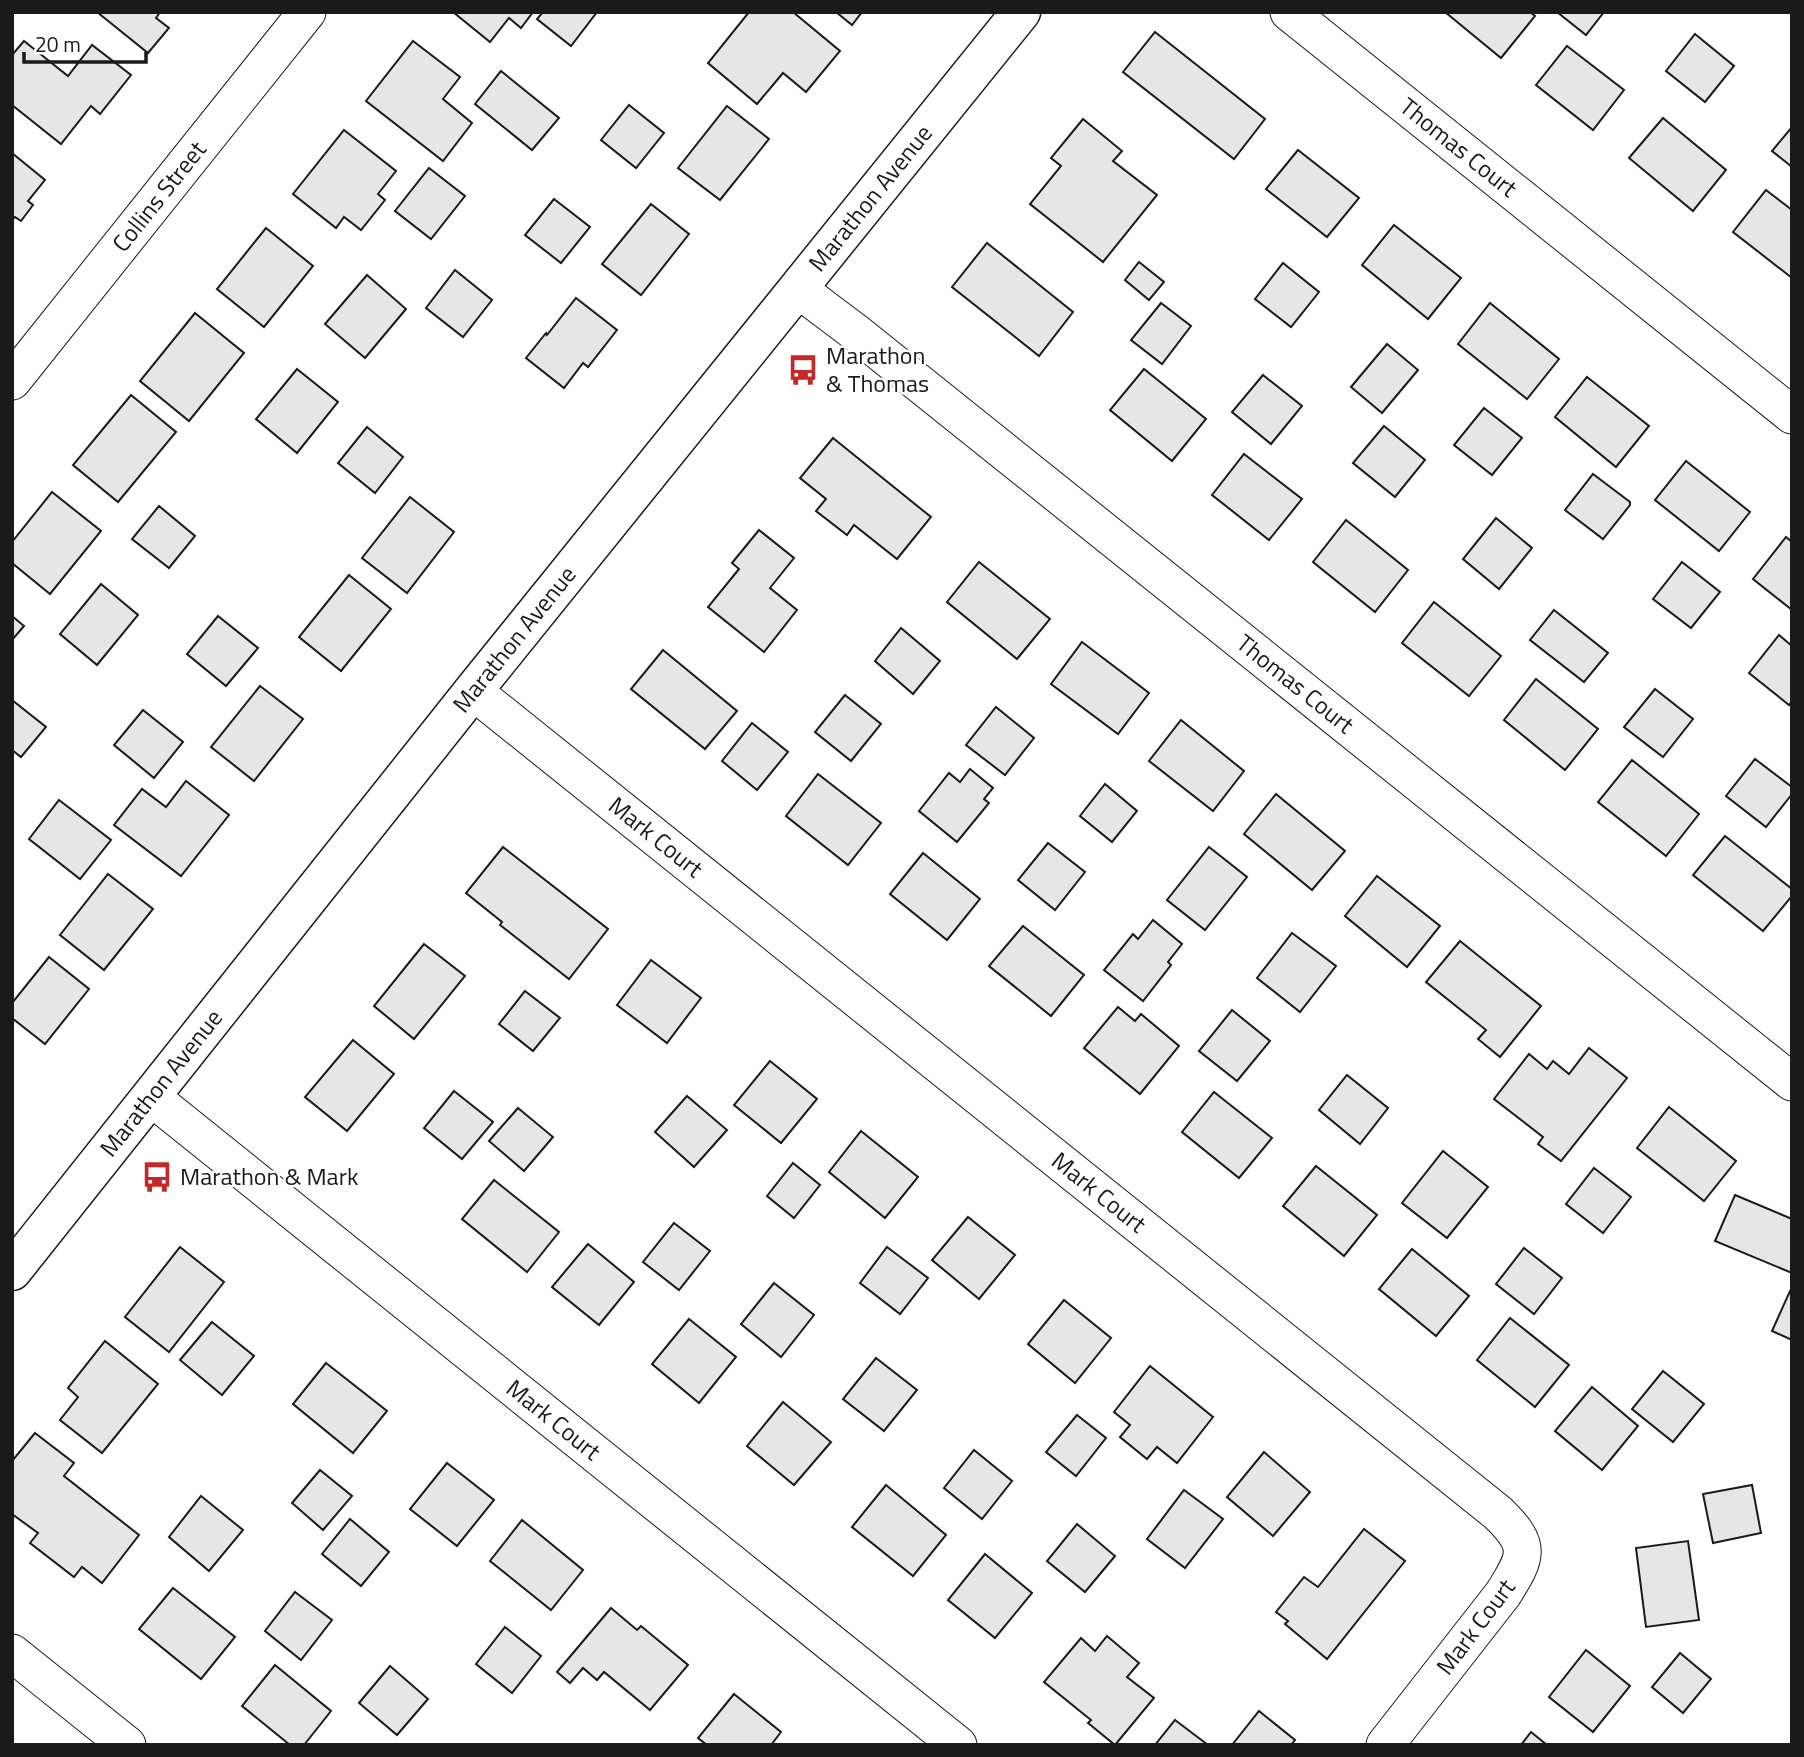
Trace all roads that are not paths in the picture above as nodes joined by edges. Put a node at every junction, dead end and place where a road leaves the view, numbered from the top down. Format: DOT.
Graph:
graph roads {
  1 [pos="307,12"];
  2 [pos="1021,12"];
  3 [pos="1289,12"];
  4 [pos="798,289"];
  5 [pos="12,382"];
  6 [pos="1792,415"];
  7 [pos="473,691"];
  8 [pos="1792,1082"];
  9 [pos="150,1097"];
  10 [pos="12,1271"];
  11 [pos="12,1653"];
  12 [pos="127,1745"];
  13 [pos="958,1745"];
  14 [pos="1384,1745"];
  1 -- 5 [label="street, Collins Street"];
  2 -- 4 [label="street, Marathon Avenue"];
  3 -- 6 [label="street, Thomas Court"];
  4 -- 7 [label="street, Marathon Avenue"];
  4 -- 8 [label="street, Thomas Court"];
  7 -- 9 [label="street, Marathon Avenue"];
  7 -- 14 [label="street, Mark Court"];
  9 -- 10 [label="street, Marathon Avenue"];
  9 -- 13 [label="street, Mark Court"];
  11 -- 12 [label="street"];
}
